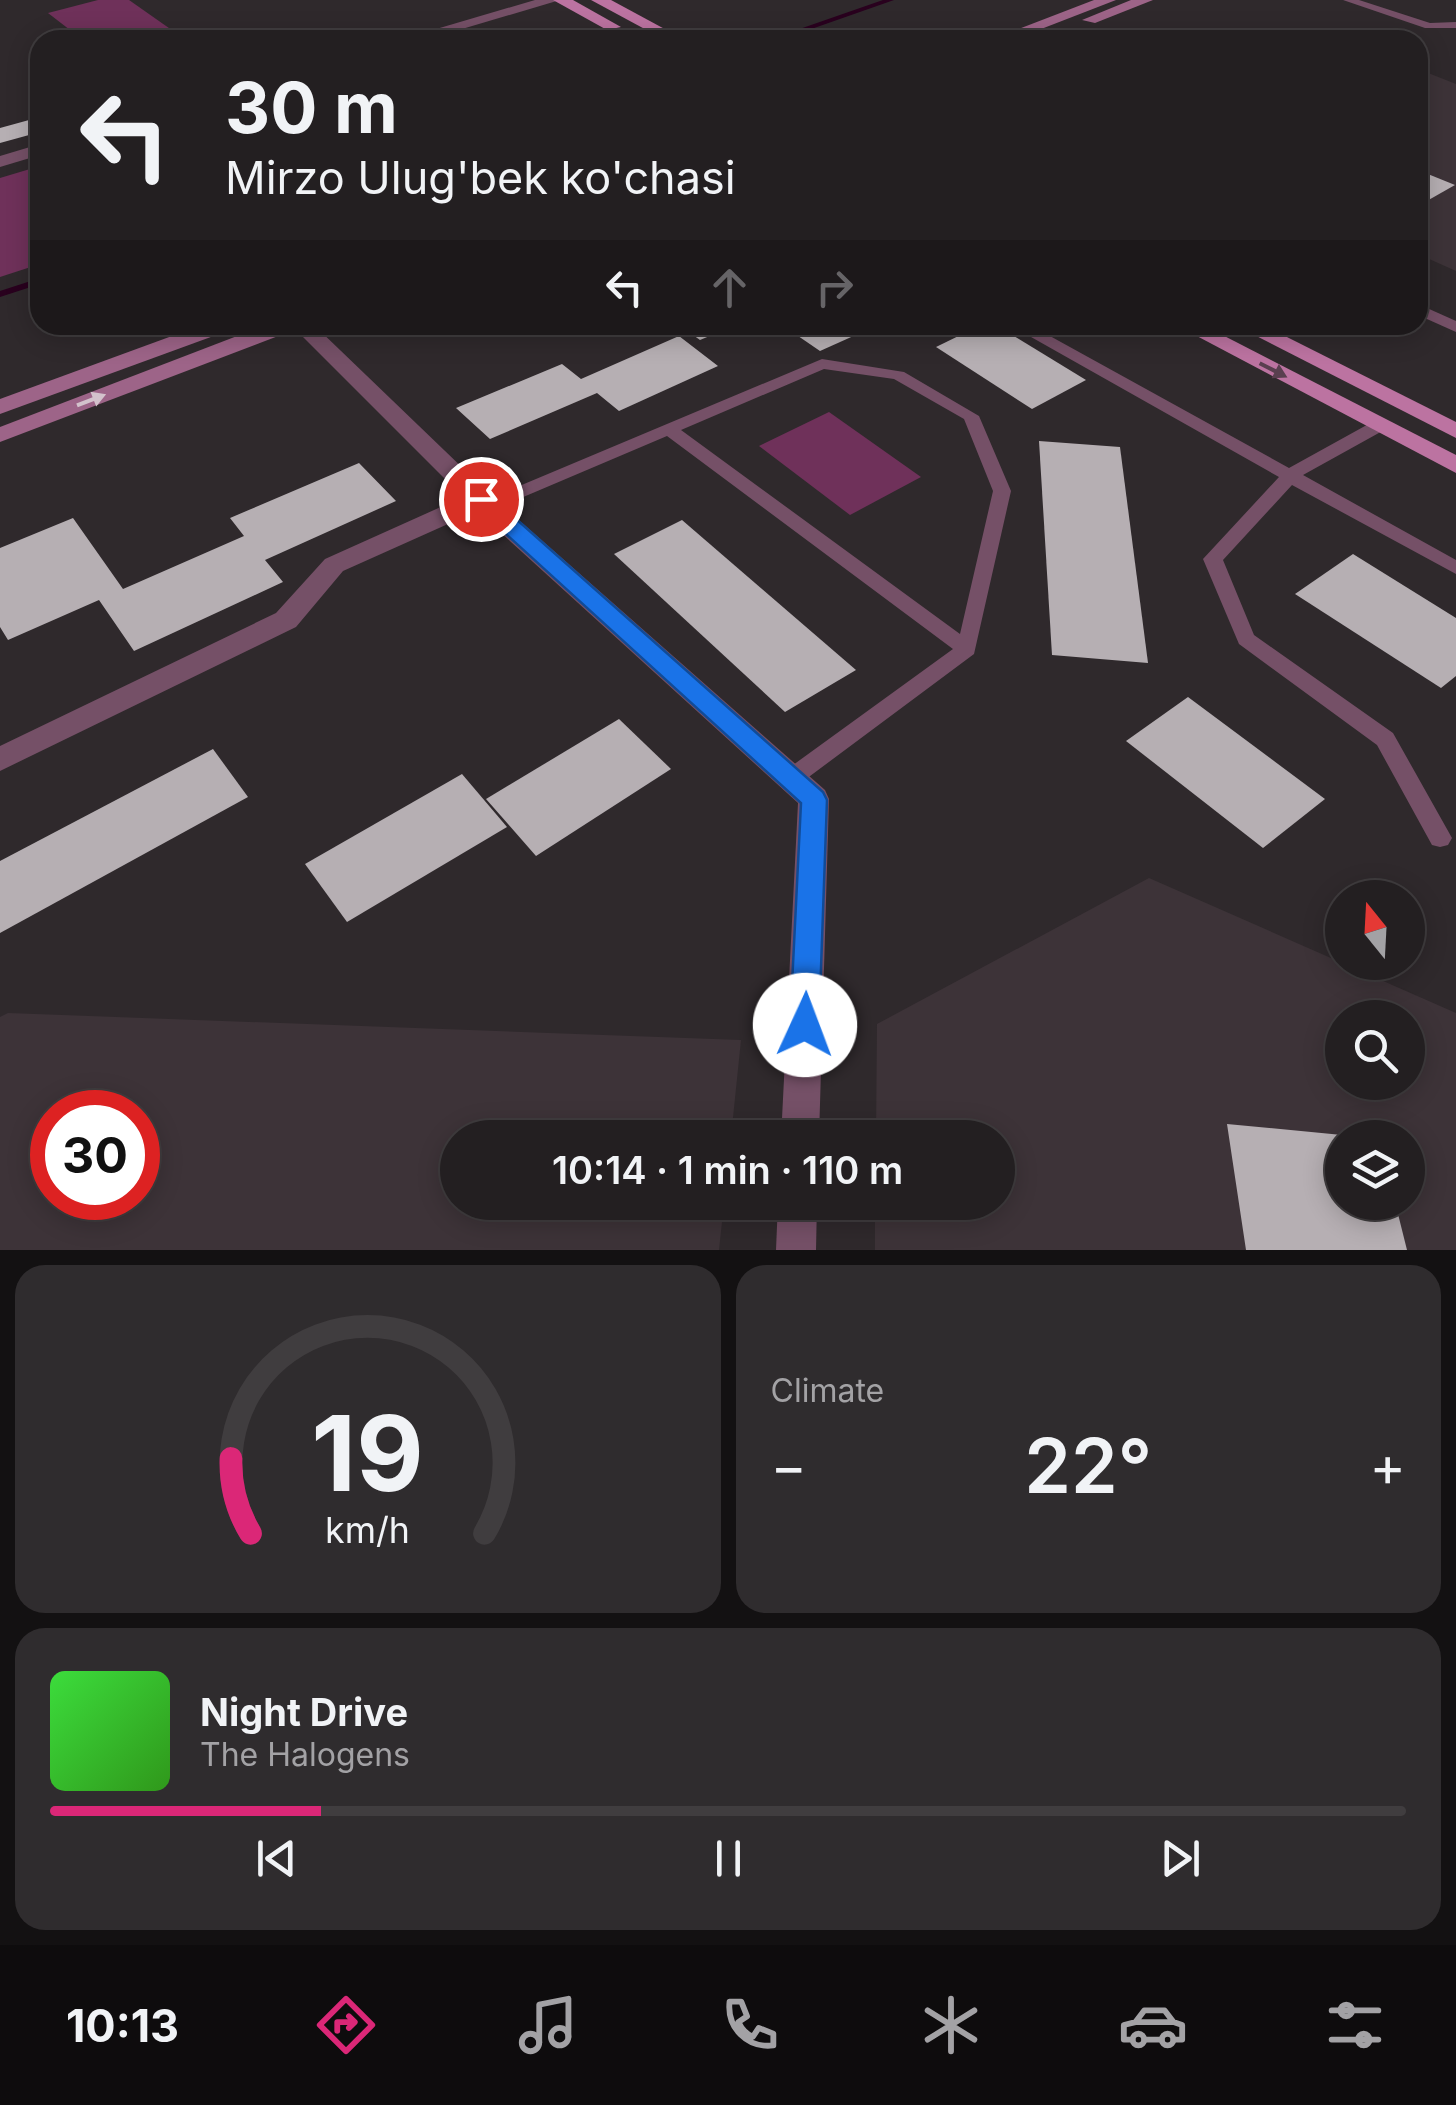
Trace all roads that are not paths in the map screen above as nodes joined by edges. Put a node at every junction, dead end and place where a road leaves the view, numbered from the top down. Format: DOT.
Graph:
graph roads {
  1 [pos="552,0"];
  2 [pos="561,0"];
  3 [pos="599,0"];
  4 [pos="1108,0"];
  5 [pos="1145,0"];
  6 [pos="1348,0"];
  7 [pos="1456,25"];
  8 [pos="443,30"];
  9 [pos="618,30"];
  10 [pos="658,30"];
  11 [pos="1026,30"];
  12 [pos="1064,30"];
  13 [pos="30,153"];
  14 [pos="0,162"];
  15 [pos="1428,314"];
  16 [pos="1456,327"];
  17 [pos="195,335"];
  18 [pos="260,335"];
  19 [pos="312,335"];
  20 [pos="1036,335"];
  21 [pos="1206,335"];
  22 [pos="1266,335"];
  23 [pos="0,408"];
  24 [pos="1380,425"];
  25 [pos="668,429"];
  26 [pos="1456,431"];
  27 [pos="0,435"];
  28 [pos="1456,464"];
  29 [pos="1292,474"];
  30 [pos="484,502"];
  31 [pos="1456,568"];
  32 [pos="967,649"];
  33 [pos="0,759"];
  34 [pos="790,778"];
  35 [pos="1440,838"];
  36 [pos="801,1120"];
  37 [pos="797,1220"];
  38 [pos="796,1250"];
  1 -- 8 [label="street"];
  2 -- 9 [label="main road"];
  3 -- 10 [label="main road"];
  4 -- 11 [label="main road"];
  5 -- 12 [label="main road"];
  6 -- 7 [label="lane"];
  13 -- 14 [label="street"];
  15 -- 16 [label="lane"];
  17 -- 23 [label="main road"];
  27 -- 18 [label="main road, one-way"];
  19 -- 30 [label="street"];
  20 -- 29 [label="lane"];
  21 -- 24 [label="main road, one-way"];
  22 -- 26 [label="main road"];
  24 -- 28 [label="main road"];
  24 -- 29 [label="lane"];
  25 -- 30 [label="lane"];
  25 -- 32 [label="lane"];
  25 -- 32 [label="lane"];
  29 -- 31 [label="lane"];
  29 -- 35 [label="lane"];
  30 -- 33 [label="street"];
  30 -- 34 [label="street"];
  32 -- 34 [label="lane"];
  34 -- 36 [label="street"];
  37 -- 38 [label="street"];
}
